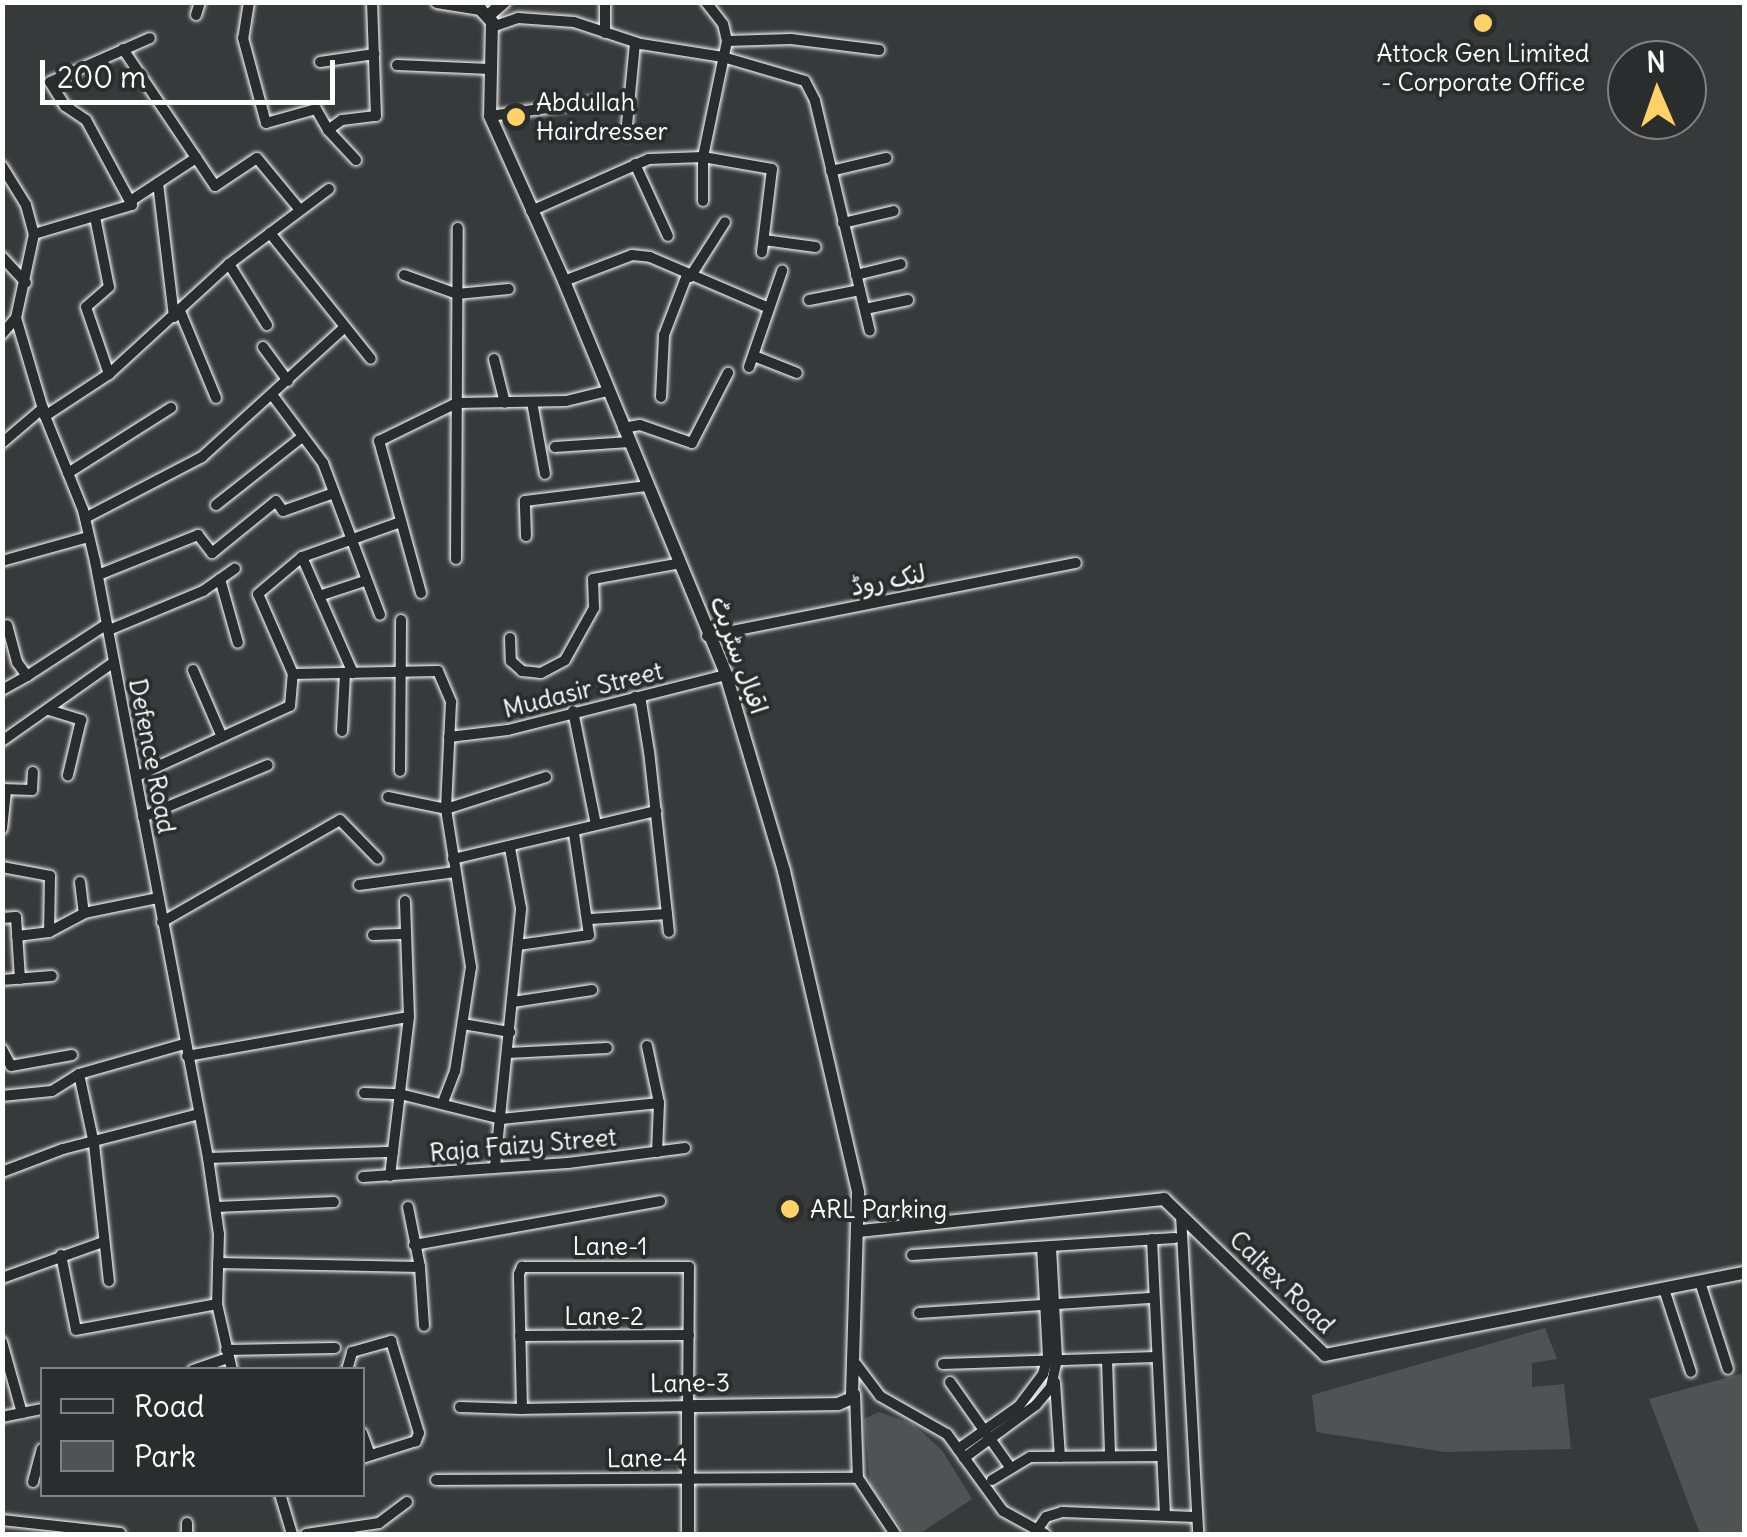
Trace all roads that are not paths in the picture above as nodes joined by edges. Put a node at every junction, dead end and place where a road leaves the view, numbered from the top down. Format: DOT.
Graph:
graph roads {
  1 [pos="200,2"];
  2 [pos="249,2"];
  3 [pos="372,2"];
  4 [pos="437,2"];
  5 [pos="504,2"];
  6 [pos="606,2"];
  7 [pos="706,2"];
  8 [pos="196,15"];
  9 [pos="490,21"];
  10 [pos="605,33"];
  11 [pos="150,38"];
  12 [pos="727,40"];
  13 [pos="635,43"];
  14 [pos="123,49"];
  15 [pos="879,50"];
  16 [pos="374,54"];
  17 [pos="723,57"];
  18 [pos="320,62"];
  19 [pos="396,64"];
  20 [pos="490,69"];
  21 [pos="598,101"];
  22 [pos="490,116"];
  23 [pos="328,130"];
  24 [pos="626,135"];
  25 [pos="703,157"];
  26 [pos="196,158"];
  27 [pos="886,158"];
  28 [pos="356,160"];
  29 [pos="635,164"];
  30 [pos="2,166"];
  31 [pos="831,171"];
  32 [pos="158,183"];
  33 [pos="328,189"];
  34 [pos="132,200"];
  35 [pos="703,201"];
  36 [pos="300,210"];
  37 [pos="531,211"];
  38 [pos="894,211"];
  39 [pos="95,217"];
  40 [pos="726,222"];
  41 [pos="843,223"];
  42 [pos="458,228"];
  43 [pos="270,233"];
  44 [pos="34,234"];
  45 [pos="668,236"];
  46 [pos="816,248"];
  47 [pos="2,257"];
  48 [pos="230,264"];
  49 [pos="901,264"];
  50 [pos="782,271"];
  51 [pos="404,275"];
  52 [pos="856,275"];
  53 [pos="689,276"];
  54 [pos="564,281"];
  55 [pos="26,283"];
  56 [pos="508,288"];
  57 [pos="860,290"];
  58 [pos="457,294"];
  59 [pos="810,300"];
  60 [pos="908,300"];
  61 [pos="769,308"];
  62 [pos="864,310"];
  63 [pos="177,314"];
  64 [pos="16,318"];
  65 [pos="267,325"];
  66 [pos="345,327"];
  67 [pos="870,332"];
  68 [pos="2,334"];
  69 [pos="263,347"];
  70 [pos="371,359"];
  71 [pos="494,359"];
  72 [pos="797,373"];
  73 [pos="110,374"];
  74 [pos="728,374"];
  75 [pos="288,381"];
  76 [pos="607,391"];
  77 [pos="273,396"];
  78 [pos="661,397"];
  79 [pos="216,398"];
  80 [pos="505,402"];
  81 [pos="532,402"];
  82 [pos="457,403"];
  83 [pos="171,408"];
  84 [pos="44,412"];
  85 [pos="623,428"];
  86 [pos="302,436"];
  87 [pos="630,442"];
  88 [pos="2,443"];
  89 [pos="555,446"];
  90 [pos="68,472"];
  91 [pos="545,474"];
  92 [pos="648,486"];
  93 [pos="334,493"];
  94 [pos="216,505"];
  95 [pos="85,518"];
  96 [pos="401,522"];
  97 [pos="526,536"];
  98 [pos="88,537"];
  99 [pos="351,542"];
  100 [pos="302,557"];
  101 [pos="456,559"];
  102 [pos="2,561"];
  103 [pos="681,563"];
  104 [pos="1076,563"];
  105 [pos="235,570"];
  106 [pos="98,574"];
  107 [pos="220,579"];
  108 [pos="365,581"];
  109 [pos="422,594"];
  110 [pos="319,596"];
  111 [pos="2,612"];
  112 [pos="380,615"];
  113 [pos="401,620"];
  114 [pos="4,626"];
  115 [pos="108,627"];
  116 [pos="707,636"];
  117 [pos="510,638"];
  118 [pos="238,643"];
  119 [pos="114,662"];
  120 [pos="193,670"];
  121 [pos="403,672"];
  122 [pos="349,673"];
  123 [pos="293,674"];
  124 [pos="726,675"];
  125 [pos="28,676"];
  126 [pos="2,690"];
  127 [pos="634,697"];
  128 [pos="50,710"];
  129 [pos="573,711"];
  130 [pos="342,732"];
  131 [pos="222,737"];
  132 [pos="448,738"];
  133 [pos="2,742"];
  134 [pos="268,765"];
  135 [pos="400,771"];
  136 [pos="33,772"];
  137 [pos="68,776"];
  138 [pos="137,776"];
  139 [pos="546,777"];
  140 [pos="4,790"];
  141 [pos="388,798"];
  142 [pos="446,809"];
  143 [pos="656,810"];
  144 [pos="143,817"];
  145 [pos="596,825"];
  146 [pos="2,830"];
  147 [pos="574,833"];
  148 [pos="510,848"];
  149 [pos="378,859"];
  150 [pos="454,866"];
  151 [pos="2,867"];
  152 [pos="80,882"];
  153 [pos="359,885"];
  154 [pos="158,898"];
  155 [pos="405,900"];
  156 [pos="84,914"];
  157 [pos="667,914"];
  158 [pos="2,918"];
  159 [pos="590,920"];
  160 [pos="162,922"];
  161 [pos="49,932"];
  162 [pos="669,932"];
  163 [pos="406,934"];
  164 [pos="372,935"];
  165 [pos="16,936"];
  166 [pos="518,945"];
  167 [pos="52,976"];
  168 [pos="20,978"];
  169 [pos="2,980"];
  170 [pos="592,990"];
  171 [pos="513,1002"];
  172 [pos="409,1018"];
  173 [pos="463,1024"];
  174 [pos="510,1032"];
  175 [pos="647,1046"];
  176 [pos="606,1048"];
  177 [pos="2,1049"];
  178 [pos="186,1050"];
  179 [pos="508,1053"];
  180 [pos="72,1056"];
  181 [pos="79,1074"];
  182 [pos="364,1093"];
  183 [pos="400,1094"];
  184 [pos="2,1096"];
  185 [pos="443,1102"];
  186 [pos="659,1103"];
  187 [pos="199,1114"];
  188 [pos="500,1119"];
  189 [pos="94,1144"];
  190 [pos="685,1148"];
  191 [pos="393,1152"];
  192 [pos="658,1152"];
  193 [pos="208,1158"];
  194 [pos="495,1166"];
  195 [pos="2,1172"];
  196 [pos="390,1176"];
  197 [pos="363,1177"];
  198 [pos="334,1202"];
  199 [pos="660,1202"];
  200 [pos="216,1206"];
  201 [pos="408,1207"];
  202 [pos="1181,1215"];
  203 [pos="860,1231"];
  204 [pos="1174,1238"];
  205 [pos="1152,1239"];
  206 [pos="103,1242"];
  207 [pos="414,1245"];
  208 [pos="1047,1246"];
  209 [pos="62,1255"];
  210 [pos="912,1255"];
  211 [pos="218,1263"];
  212 [pos="420,1267"];
  213 [pos="1744,1276"];
  214 [pos="2,1278"];
  215 [pos="108,1281"];
  216 [pos="1700,1282"];
  217 [pos="1664,1288"];
  218 [pos="1154,1298"];
  219 [pos="217,1304"];
  220 [pos="1050,1306"];
  221 [pos="919,1313"];
  222 [pos="424,1326"];
  223 [pos="689,1335"];
  224 [pos="520,1336"];
  225 [pos="2,1342"];
  226 [pos="335,1348"];
  227 [pos="1156,1357"];
  228 [pos="228,1359"];
  229 [pos="1107,1359"];
  230 [pos="1052,1360"];
  231 [pos="856,1364"];
  232 [pos="943,1364"];
  233 [pos="203,1367"];
  234 [pos="348,1367"];
  235 [pos="1728,1369"];
  236 [pos="1691,1372"];
  237 [pos="1054,1376"];
  238 [pos="950,1382"];
  239 [pos="855,1392"];
  240 [pos="688,1406"];
  241 [pos="460,1407"];
  242 [pos="522,1409"];
  243 [pos="40,1410"];
  244 [pos="22,1413"];
  245 [pos="2,1417"];
  246 [pos="988,1434"];
  247 [pos="961,1454"];
  248 [pos="40,1456"];
  249 [pos="366,1456"];
  250 [pos="1110,1456"];
  251 [pos="1161,1456"];
  252 [pos="1060,1457"];
  253 [pos="1010,1466"];
  254 [pos="688,1477"];
  255 [pos="858,1478"];
  256 [pos="436,1480"];
  257 [pos="992,1480"];
  258 [pos="33,1482"];
  259 [pos="281,1497"];
  260 [pos="407,1502"];
  261 [pos="1165,1515"];
  262 [pos="1197,1517"];
  263 [pos="2,1520"];
  264 [pos="1041,1532"];
  265 [pos="120,1534"];
  266 [pos="292,1534"];
  267 [pos="306,1534"];
  268 [pos="688,1534"];
  269 [pos="895,1534"];
  270 [pos="1198,1534"];
  1 -- 8 [label="street"];
  2 -- 23 [label="street"];
  3 -- 16 [label="street"];
  4 -- 9 [label="street"];
  5 -- 9 [label="street"];
  6 -- 10 [label="street"];
  7 -- 12 [label="street"];
  9 -- 10 [label="street"];
  9 -- 20 [label="street, اقبال سٹریٹ"];
  10 -- 13 [label="street"];
  11 -- 14 [label="street"];
  12 -- 15 [label="street"];
  12 -- 17 [label="street"];
  13 -- 17 [label="street"];
  13 -- 24 [label="street"];
  14 -- 26 [label="street"];
  14 -- 34 [label="street"];
  16 -- 18 [label="street"];
  16 -- 23 [label="street"];
  17 -- 25 [label="street"];
  17 -- 31 [label="street"];
  19 -- 20 [label="street"];
  20 -- 22 [label="street, اقبال سٹریٹ"];
  21 -- 22 [label="street"];
  22 -- 37 [label="street, اقبال سٹریٹ"];
  23 -- 28 [label="street"];
  25 -- 29 [label="street"];
  25 -- 35 [label="street"];
  25 -- 46 [label="street"];
  26 -- 32 [label="street"];
  26 -- 36 [label="street"];
  27 -- 31 [label="street"];
  29 -- 37 [label="street"];
  29 -- 45 [label="street"];
  30 -- 44 [label="street"];
  31 -- 41 [label="street"];
  32 -- 34 [label="street"];
  32 -- 63 [label="street"];
  33 -- 36 [label="street"];
  34 -- 39 [label="street"];
  36 -- 43 [label="street"];
  37 -- 54 [label="street, اقبال سٹریٹ"];
  38 -- 41 [label="street"];
  39 -- 44 [label="street"];
  39 -- 73 [label="street"];
  40 -- 53 [label="street"];
  41 -- 52 [label="street"];
  42 -- 58 [label="street"];
  43 -- 48 [label="street"];
  43 -- 66 [label="street"];
  44 -- 55 [label="street"];
  47 -- 55 [label="street"];
  48 -- 63 [label="street"];
  48 -- 65 [label="street"];
  49 -- 52 [label="street"];
  50 -- 61 [label="street"];
  51 -- 58 [label="street"];
  52 -- 57 [label="street"];
  53 -- 54 [label="street"];
  53 -- 61 [label="street"];
  53 -- 78 [label="street"];
  54 -- 76 [label="street, اقبال سٹریٹ"];
  55 -- 64 [label="street"];
  56 -- 58 [label="street"];
  57 -- 59 [label="street"];
  57 -- 62 [label="street"];
  58 -- 82 [label="street"];
  60 -- 62 [label="street"];
  61 -- 72 [label="street"];
  62 -- 67 [label="street"];
  63 -- 73 [label="street"];
  63 -- 79 [label="street"];
  64 -- 68 [label="street"];
  64 -- 84 [label="street, Defence Road"];
  66 -- 70 [label="street"];
  66 -- 75 [label="street"];
  69 -- 75 [label="street"];
  71 -- 80 [label="street"];
  73 -- 84 [label="street"];
  74 -- 85 [label="street"];
  75 -- 77 [label="street"];
  76 -- 81 [label="street"];
  76 -- 85 [label="street, اقبال سٹریٹ"];
  77 -- 86 [label="street"];
  77 -- 95 [label="street"];
  80 -- 81 [label="street"];
  80 -- 82 [label="street"];
  81 -- 91 [label="street"];
  82 -- 96 [label="street"];
  82 -- 101 [label="street"];
  83 -- 90 [label="street"];
  84 -- 88 [label="street"];
  84 -- 90 [label="street, Defence Road"];
  85 -- 87 [label="street, اقبال سٹریٹ"];
  86 -- 93 [label="street"];
  86 -- 94 [label="street"];
  87 -- 89 [label="street"];
  87 -- 92 [label="street, اقبال سٹریٹ"];
  90 -- 95 [label="street, Defence Road"];
  92 -- 97 [label="street"];
  92 -- 103 [label="street, اقبال سٹریٹ"];
  93 -- 99 [label="street"];
  93 -- 106 [label="street"];
  95 -- 98 [label="street, Defence Road"];
  96 -- 99 [label="street"];
  96 -- 109 [label="street"];
  98 -- 102 [label="street"];
  98 -- 106 [label="street, Defence Road"];
  99 -- 100 [label="street"];
  99 -- 108 [label="street"];
  100 -- 110 [label="street"];
  100 -- 123 [label="street"];
  103 -- 116 [label="street, اقبال سٹریٹ"];
  103 -- 117 [label="street"];
  104 -- 116 [label="street, لنک روڈ"];
  105 -- 107 [label="street"];
  106 -- 115 [label="street, Defence Road"];
  107 -- 115 [label="street"];
  107 -- 118 [label="street"];
  108 -- 110 [label="street"];
  108 -- 112 [label="street"];
  110 -- 122 [label="street"];
  111 -- 114 [label="street"];
  113 -- 121 [label="street"];
  114 -- 125 [label="street"];
  115 -- 119 [label="street, Defence Road"];
  115 -- 125 [label="street"];
  116 -- 124 [label="street, اقبال سٹریٹ"];
  119 -- 128 [label="street"];
  119 -- 138 [label="street, Defence Road"];
  120 -- 131 [label="street"];
  121 -- 122 [label="street"];
  121 -- 132 [label="street"];
  121 -- 135 [label="street"];
  122 -- 123 [label="street"];
  122 -- 130 [label="street"];
  123 -- 131 [label="street"];
  124 -- 127 [label="street, Mudasir Street"];
  124 -- 203 [label="street, اقبال سٹریٹ"];
  125 -- 126 [label="street"];
  127 -- 129 [label="street, Mudasir Street"];
  127 -- 143 [label="street"];
  128 -- 133 [label="street"];
  128 -- 137 [label="street"];
  129 -- 132 [label="street, Mudasir Street"];
  129 -- 145 [label="street"];
  131 -- 138 [label="street"];
  132 -- 142 [label="street"];
  134 -- 144 [label="street"];
  136 -- 140 [label="street"];
  138 -- 144 [label="street, Defence Road"];
  139 -- 142 [label="street"];
  140 -- 146 [label="street"];
  141 -- 142 [label="street"];
  142 -- 150 [label="street"];
  143 -- 145 [label="street"];
  143 -- 157 [label="street"];
  144 -- 154 [label="street, Defence Road"];
  145 -- 147 [label="street"];
  147 -- 148 [label="street"];
  147 -- 159 [label="street"];
  148 -- 150 [label="street"];
  148 -- 166 [label="street"];
  149 -- 160 [label="street"];
  150 -- 153 [label="street"];
  150 -- 173 [label="street"];
  151 -- 161 [label="street"];
  152 -- 156 [label="street"];
  154 -- 156 [label="street"];
  154 -- 160 [label="street, Defence Road"];
  155 -- 163 [label="street"];
  156 -- 161 [label="street"];
  157 -- 159 [label="street"];
  157 -- 162 [label="street"];
  158 -- 165 [label="street"];
  159 -- 166 [label="street"];
  160 -- 178 [label="street, Defence Road"];
  161 -- 165 [label="street"];
  163 -- 164 [label="street"];
  163 -- 172 [label="street"];
  165 -- 168 [label="street"];
  166 -- 171 [label="street"];
  167 -- 168 [label="street"];
  168 -- 169 [label="street"];
  170 -- 171 [label="street"];
  171 -- 174 [label="street"];
  172 -- 178 [label="street"];
  172 -- 183 [label="street"];
  173 -- 174 [label="street"];
  173 -- 185 [label="street"];
  174 -- 179 [label="street"];
  175 -- 186 [label="street"];
  176 -- 179 [label="street"];
  177 -- 180 [label="street"];
  178 -- 181 [label="street"];
  178 -- 187 [label="street, Defence Road"];
  179 -- 188 [label="street"];
  181 -- 184 [label="street"];
  181 -- 189 [label="street"];
  182 -- 183 [label="street"];
  183 -- 185 [label="street"];
  183 -- 191 [label="street"];
  185 -- 188 [label="street"];
  186 -- 188 [label="street"];
  186 -- 192 [label="street"];
  187 -- 189 [label="street"];
  187 -- 193 [label="street, Defence Road"];
  188 -- 194 [label="street"];
  189 -- 195 [label="street"];
  189 -- 206 [label="street"];
  190 -- 192 [label="street, Raja Faizy Street"];
  191 -- 193 [label="street"];
  191 -- 196 [label="street"];
  192 -- 194 [label="street, Raja Faizy Street"];
  193 -- 200 [label="street, Defence Road"];
  194 -- 196 [label="street, Raja Faizy Street"];
  196 -- 197 [label="street, Raja Faizy Street"];
  198 -- 200 [label="street"];
  199 -- 207 [label="street"];
  200 -- 211 [label="street, Defence Road"];
  201 -- 207 [label="street"];
  202 -- 203 [label="street, Caltex Road"];
  202 -- 217 [label="street, Caltex Road"];
  202 -- 262 [label="street"];
  203 -- 231 [label="street, اقبال سٹریٹ"];
  204 -- 205 [label="street"];
  205 -- 208 [label="street"];
  205 -- 218 [label="street"];
  206 -- 209 [label="street"];
  206 -- 215 [label="street"];
  207 -- 212 [label="street"];
  208 -- 210 [label="street"];
  208 -- 220 [label="street"];
  209 -- 214 [label="street"];
  209 -- 219 [label="street"];
  211 -- 212 [label="street"];
  211 -- 219 [label="street, Defence Road"];
  212 -- 222 [label="street"];
  213 -- 216 [label="street, Caltex Road"];
  216 -- 217 [label="street, Caltex Road"];
  216 -- 235 [label="street"];
  217 -- 236 [label="street"];
  218 -- 220 [label="street"];
  218 -- 227 [label="street"];
  219 -- 228 [label="street, Defence Road"];
  220 -- 221 [label="street"];
  220 -- 230 [label="street"];
  223 -- 224 [label="street, Lane-2"];
  223 -- 224 [label="street, Lane-1"];
  223 -- 240 [label="street"];
  224 -- 242 [label="street"];
  225 -- 244 [label="street"];
  226 -- 228 [label="street"];
  227 -- 229 [label="street"];
  227 -- 251 [label="street"];
  228 -- 233 [label="street"];
  229 -- 230 [label="street"];
  229 -- 250 [label="street"];
  230 -- 232 [label="street"];
  230 -- 237 [label="street"];
  230 -- 246 [label="street"];
  231 -- 239 [label="street, اقبال سٹریٹ"];
  231 -- 247 [label="street"];
  234 -- 249 [label="street"];
  237 -- 246 [label="street"];
  237 -- 252 [label="street"];
  238 -- 246 [label="street"];
  239 -- 240 [label="street, Lane-3"];
  239 -- 255 [label="street"];
  240 -- 242 [label="street, Lane-3"];
  240 -- 254 [label="street"];
  241 -- 242 [label="street, Lane-3"];
  243 -- 244 [label="street"];
  244 -- 245 [label="street"];
  246 -- 247 [label="street"];
  246 -- 253 [label="street"];
  247 -- 264 [label="street"];
  248 -- 258 [label="street"];
  250 -- 251 [label="street"];
  250 -- 252 [label="street"];
  251 -- 261 [label="street"];
  252 -- 253 [label="street"];
  253 -- 257 [label="street"];
  254 -- 255 [label="street, Lane-4"];
  254 -- 256 [label="street, Lane-4"];
  254 -- 268 [label="street"];
  255 -- 269 [label="street"];
  259 -- 266 [label="street"];
  260 -- 267 [label="street"];
  261 -- 262 [label="street"];
  261 -- 264 [label="street"];
  262 -- 270 [label="street"];
  263 -- 265 [label="street"];
}
